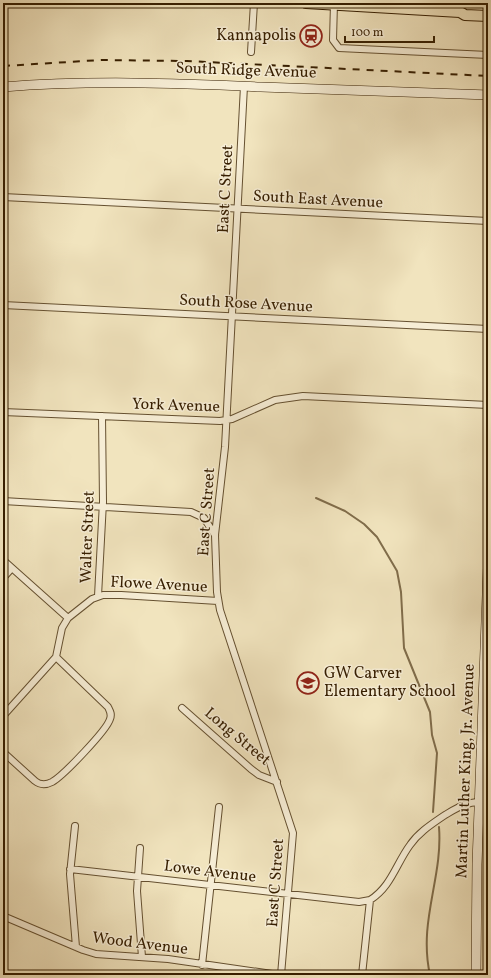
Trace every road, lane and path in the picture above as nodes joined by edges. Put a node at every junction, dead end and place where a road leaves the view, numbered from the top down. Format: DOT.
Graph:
graph roads {
  1 [pos="254,3"];
  2 [pos="306,3"];
  3 [pos="334,4"];
  4 [pos="405,6"];
  5 [pos="488,10"];
  6 [pos="460,12"];
  7 [pos="488,16"];
  8 [pos="251,52"];
  9 [pos="488,54"];
  10 [pos="244,86"];
  11 [pos="4,87"];
  12 [pos="488,95"];
  13 [pos="3,107"];
  14 [pos="3,197"];
  15 [pos="238,209"];
  16 [pos="488,221"];
  17 [pos="3,305"];
  18 [pos="233,316"];
  19 [pos="488,329"];
  20 [pos="488,405"];
  21 [pos="3,412"];
  22 [pos="102,416"];
  23 [pos="227,420"];
  24 [pos="3,501"];
  25 [pos="103,507"];
  26 [pos="215,534"];
  27 [pos="3,560"];
  28 [pos="12,568"];
  29 [pos="488,568"];
  30 [pos="3,578"];
  31 [pos="98,596"];
  32 [pos="218,601"];
  33 [pos="68,618"];
  34 [pos="487,632"];
  35 [pos="56,657"];
  36 [pos="182,708"];
  37 [pos="3,716"];
  38 [pos="3,752"];
  39 [pos="277,782"];
  40 [pos="484,785"];
  41 [pos="480,802"];
  42 [pos="219,807"];
  43 [pos="75,826"];
  44 [pos="140,848"];
  45 [pos="70,869"];
  46 [pos="138,876"];
  47 [pos="210,885"];
  48 [pos="289,894"];
  49 [pos="370,900"];
  50 [pos="3,916"];
  51 [pos="76,947"];
  52 [pos="142,957"];
  53 [pos="202,965"];
  54 [pos="255,974"];
  55 [pos="280,975"];
  56 [pos="362,975"];
  57 [pos="476,975"];
  1 -- 8 [label="street"];
  2 -- 3 [label="main road"];
  3 -- 4 [label="main road"];
  3 -- 9 [label="street"];
  4 -- 6 [label="main road"];
  5 -- 6 [label="main road"];
  6 -- 7 [label="main road"];
  10 -- 11 [label="street, South Ridge Avenue"];
  10 -- 12 [label="street, South Ridge Avenue"];
  10 -- 15 [label="street, East C Street"];
  11 -- 13 [label="street"];
  14 -- 15 [label="street, South East Avenue"];
  15 -- 16 [label="street, South East Avenue"];
  15 -- 18 [label="street, East C Street"];
  17 -- 18 [label="street, South Rose Avenue"];
  18 -- 19 [label="street, South Rose Avenue"];
  18 -- 23 [label="street, East C Street"];
  20 -- 23 [label="street, York Avenue"];
  21 -- 22 [label="street, York Avenue"];
  22 -- 23 [label="street, York Avenue"];
  22 -- 25 [label="street, Walter Street"];
  23 -- 26 [label="street, East C Street"];
  24 -- 25 [label="street"];
  25 -- 26 [label="street"];
  25 -- 31 [label="street, Walter Street"];
  26 -- 32 [label="street, East C Street"];
  27 -- 28 [label="street"];
  28 -- 30 [label="street"];
  28 -- 33 [label="street"];
  29 -- 34 [label="street, Martin Luther King, Jr. Avenue"];
  31 -- 32 [label="street, Flowe Avenue"];
  31 -- 33 [label="street, Walter Street"];
  32 -- 39 [label="street, East C Street"];
  33 -- 35 [label="street, Walter Street"];
  34 -- 40 [label="street, Martin Luther King, Jr. Avenue"];
  35 -- 37 [label="street"];
  35 -- 38 [label="street"];
  36 -- 39 [label="street, Long Street"];
  39 -- 48 [label="street, East C Street"];
  40 -- 41 [label="street, Martin Luther King, Jr. Avenue"];
  41 -- 49 [label="street"];
  41 -- 57 [label="street, Martin Luther King, Jr. Avenue"];
  42 -- 47 [label="street"];
  43 -- 45 [label="street"];
  44 -- 46 [label="street"];
  45 -- 46 [label="street, Lowe Avenue"];
  45 -- 51 [label="street"];
  46 -- 47 [label="street, Lowe Avenue"];
  46 -- 52 [label="street"];
  47 -- 48 [label="street, Lowe Avenue"];
  47 -- 53 [label="street"];
  48 -- 49 [label="street, Lowe Avenue"];
  48 -- 55 [label="street, East C Street"];
  49 -- 56 [label="street"];
  50 -- 51 [label="street, Wood Avenue"];
  51 -- 52 [label="street, Wood Avenue"];
  52 -- 53 [label="street, Wood Avenue"];
  53 -- 54 [label="street, Wood Avenue"];
  54 -- 55 [label="street, Wood Avenue"];
}
